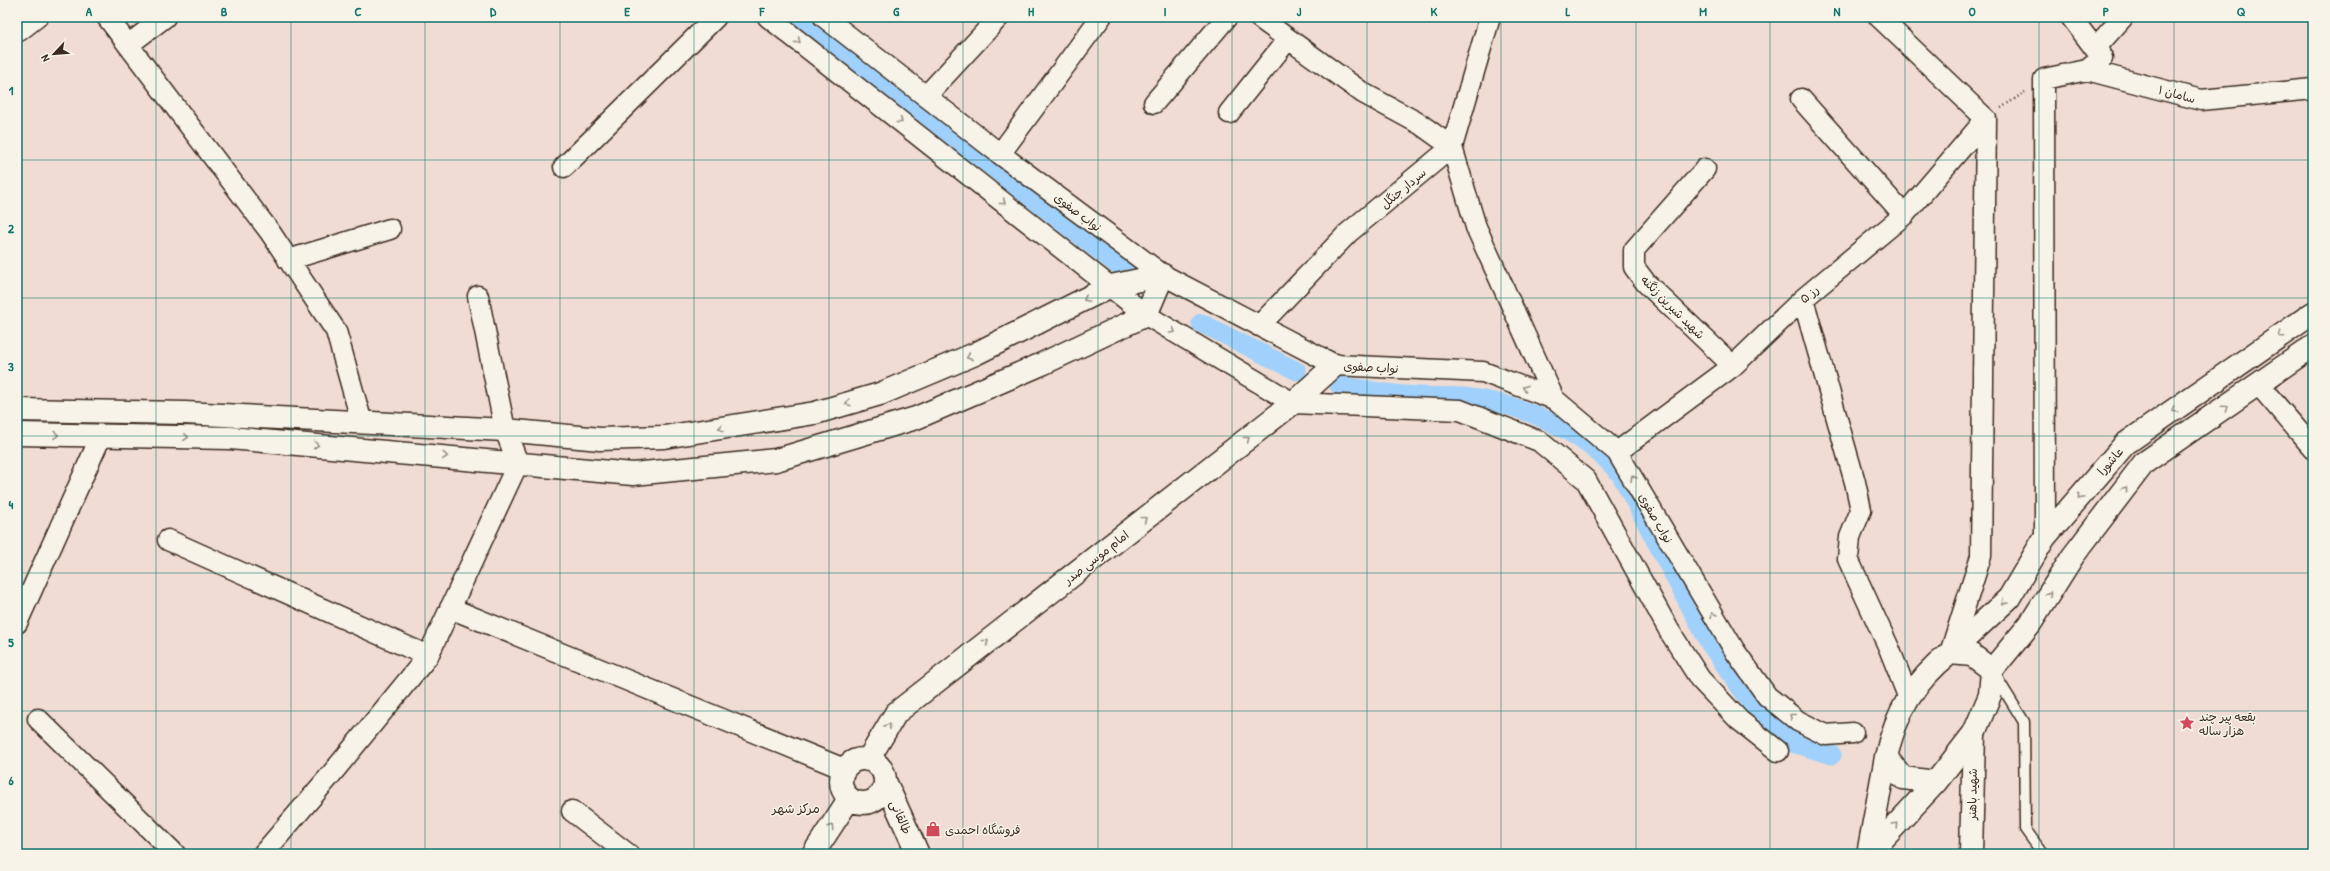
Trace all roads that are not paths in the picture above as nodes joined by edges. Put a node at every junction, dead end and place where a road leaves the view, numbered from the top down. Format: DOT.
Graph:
graph roads {
  1 [pos="37,17"];
  2 [pos="107,17"];
  3 [pos="165,17"];
  4 [pos="716,17"];
  5 [pos="768,17"];
  6 [pos="824,17"];
  7 [pos="999,17"];
  8 [pos="1101,17"];
  9 [pos="1227,17"];
  10 [pos="1258,17"];
  11 [pos="1490,17"];
  12 [pos="1879,17"];
  13 [pos="2071,17"];
  14 [pos="2123,17"];
  15 [pos="17,29"];
  16 [pos="1288,38"];
  17 [pos="128,44"];
  18 [pos="2102,58"];
  19 [pos="2087,70"];
  20 [pos="2313,89"];
  21 [pos="926,96"];
  22 [pos="1801,99"];
  23 [pos="1154,103"];
  24 [pos="1229,113"];
  25 [pos="1986,119"];
  26 [pos="1452,147"];
  27 [pos="1000,154"];
  28 [pos="564,167"];
  29 [pos="1705,169"];
  30 [pos="1904,215"];
  31 [pos="390,228"];
  32 [pos="288,260"];
  33 [pos="1163,275"];
  34 [pos="1110,286"];
  35 [pos="478,296"];
  36 [pos="1803,299"];
  37 [pos="2313,313"];
  38 [pos="1146,315"];
  39 [pos="1259,326"];
  40 [pos="2313,346"];
  41 [pos="1335,365"];
  42 [pos="1733,366"];
  43 [pos="2258,384"];
  44 [pos="1554,399"];
  45 [pos="1293,403"];
  46 [pos="17,410"];
  47 [pos="362,423"];
  48 [pos="505,430"];
  49 [pos="17,434"];
  50 [pos="101,436"];
  51 [pos="2313,448"];
  52 [pos="1617,452"];
  53 [pos="518,463"];
  54 [pos="2045,537"];
  55 [pos="168,540"];
  56 [pos="2073,556"];
  57 [pos="450,608"];
  58 [pos="17,623"];
  59 [pos="1950,653"];
  60 [pos="428,656"];
  61 [pos="1992,670"];
  62 [pos="1908,696"];
  63 [pos="38,718"];
  64 [pos="1853,733"];
  65 [pos="1974,733"];
  66 [pos="1778,751"];
  67 [pos="1886,757"];
  68 [pos="868,760"];
  69 [pos="844,769"];
  70 [pos="885,781"];
  71 [pos="1936,782"];
  72 [pos="850,799"];
  73 [pos="572,811"];
  74 [pos="175,854"];
  75 [pos="263,854"];
  76 [pos="628,854"];
  77 [pos="813,854"];
  78 [pos="918,854"];
  79 [pos="1869,854"];
  80 [pos="1971,854"];
  81 [pos="2043,854"];
  1 -- 15 [label="street"];
  2 -- 17 [label="street"];
  3 -- 17 [label="street"];
  4 -- 28 [label="street"];
  5 -- 34 [label="street, one-way"];
  6 -- 21 [label="street, نواب صفوی"];
  7 -- 21 [label="street"];
  8 -- 27 [label="street"];
  9 -- 23 [label="street"];
  10 -- 16 [label="street"];
  11 -- 26 [label="street"];
  12 -- 25 [label="street"];
  13 -- 18 [label="street"];
  14 -- 18 [label="street"];
  16 -- 24 [label="street"];
  16 -- 26 [label="street"];
  17 -- 32 [label="street"];
  18 -- 19 [label="street"];
  19 -- 20 [label="street, سامان ۱"];
  19 -- 54 [label="street, سامان ۱"];
  21 -- 27 [label="street, نواب صفوی"];
  22 -- 30 [label="street"];
  25 -- 30 [label="street, رز ۵"];
  25 -- 59 [label="street"];
  26 -- 39 [label="street, سردار جنگل"];
  26 -- 44 [label="street"];
  27 -- 33 [label="street, نواب صفوی"];
  29 -- 42 [label="street, شهید شیرین زنگنه"];
  30 -- 36 [label="street, رز ۵"];
  31 -- 32 [label="street"];
  32 -- 47 [label="street"];
  33 -- 34 [label="street"];
  33 -- 38 [label="street"];
  33 -- 39 [label="street, نواب صفوی"];
  34 -- 38 [label="street"];
  34 -- 48 [label="street, one-way"];
  35 -- 48 [label="street"];
  36 -- 42 [label="street, رز ۵"];
  36 -- 62 [label="street"];
  37 -- 54 [label="street, عاشورا, one-way"];
  38 -- 45 [label="street, one-way"];
  38 -- 53 [label="street"];
  39 -- 41 [label="street, نواب صفوی"];
  40 -- 43 [label="street"];
  44 -- 41 [label="street, نواب صفوی, one-way"];
  41 -- 45 [label="street, امام موسی صدر"];
  42 -- 52 [label="street, رز ۵"];
  43 -- 51 [label="street"];
  56 -- 43 [label="street, one-way"];
  44 -- 52 [label="street, نواب صفوی"];
  45 -- 66 [label="street"];
  68 -- 45 [label="street, امام موسی صدر, one-way"];
  46 -- 47 [label="street"];
  47 -- 48 [label="street"];
  48 -- 53 [label="street"];
  49 -- 50 [label="street, one-way"];
  50 -- 53 [label="street, one-way"];
  50 -- 58 [label="street"];
  64 -- 52 [label="street, نواب صفوی, one-way"];
  53 -- 57 [label="street"];
  54 -- 56 [label="street"];
  54 -- 59 [label="street, عاشورا, one-way"];
  55 -- 60 [label="street"];
  61 -- 56 [label="street, one-way"];
  57 -- 60 [label="street"];
  57 -- 69 [label="street"];
  59 -- 61 [label="street"];
  59 -- 62 [label="street, عاشورا"];
  60 -- 75 [label="street"];
  61 -- 65 [label="street"];
  61 -- 81 [label="lane"];
  62 -- 67 [label="street, عاشورا"];
  63 -- 74 [label="street"];
  65 -- 71 [label="street"];
  65 -- 80 [label="street, شهید باهنر"];
  67 -- 71 [label="street"];
  67 -- 79 [label="street, عاشورا"];
  68 -- 69 [label="street"];
  68 -- 70 [label="street"];
  69 -- 72 [label="street"];
  70 -- 72 [label="street"];
  70 -- 78 [label="street, طالقانی"];
  79 -- 71 [label="street, one-way"];
  77 -- 72 [label="street, one-way"];
  73 -- 76 [label="street"];
}
